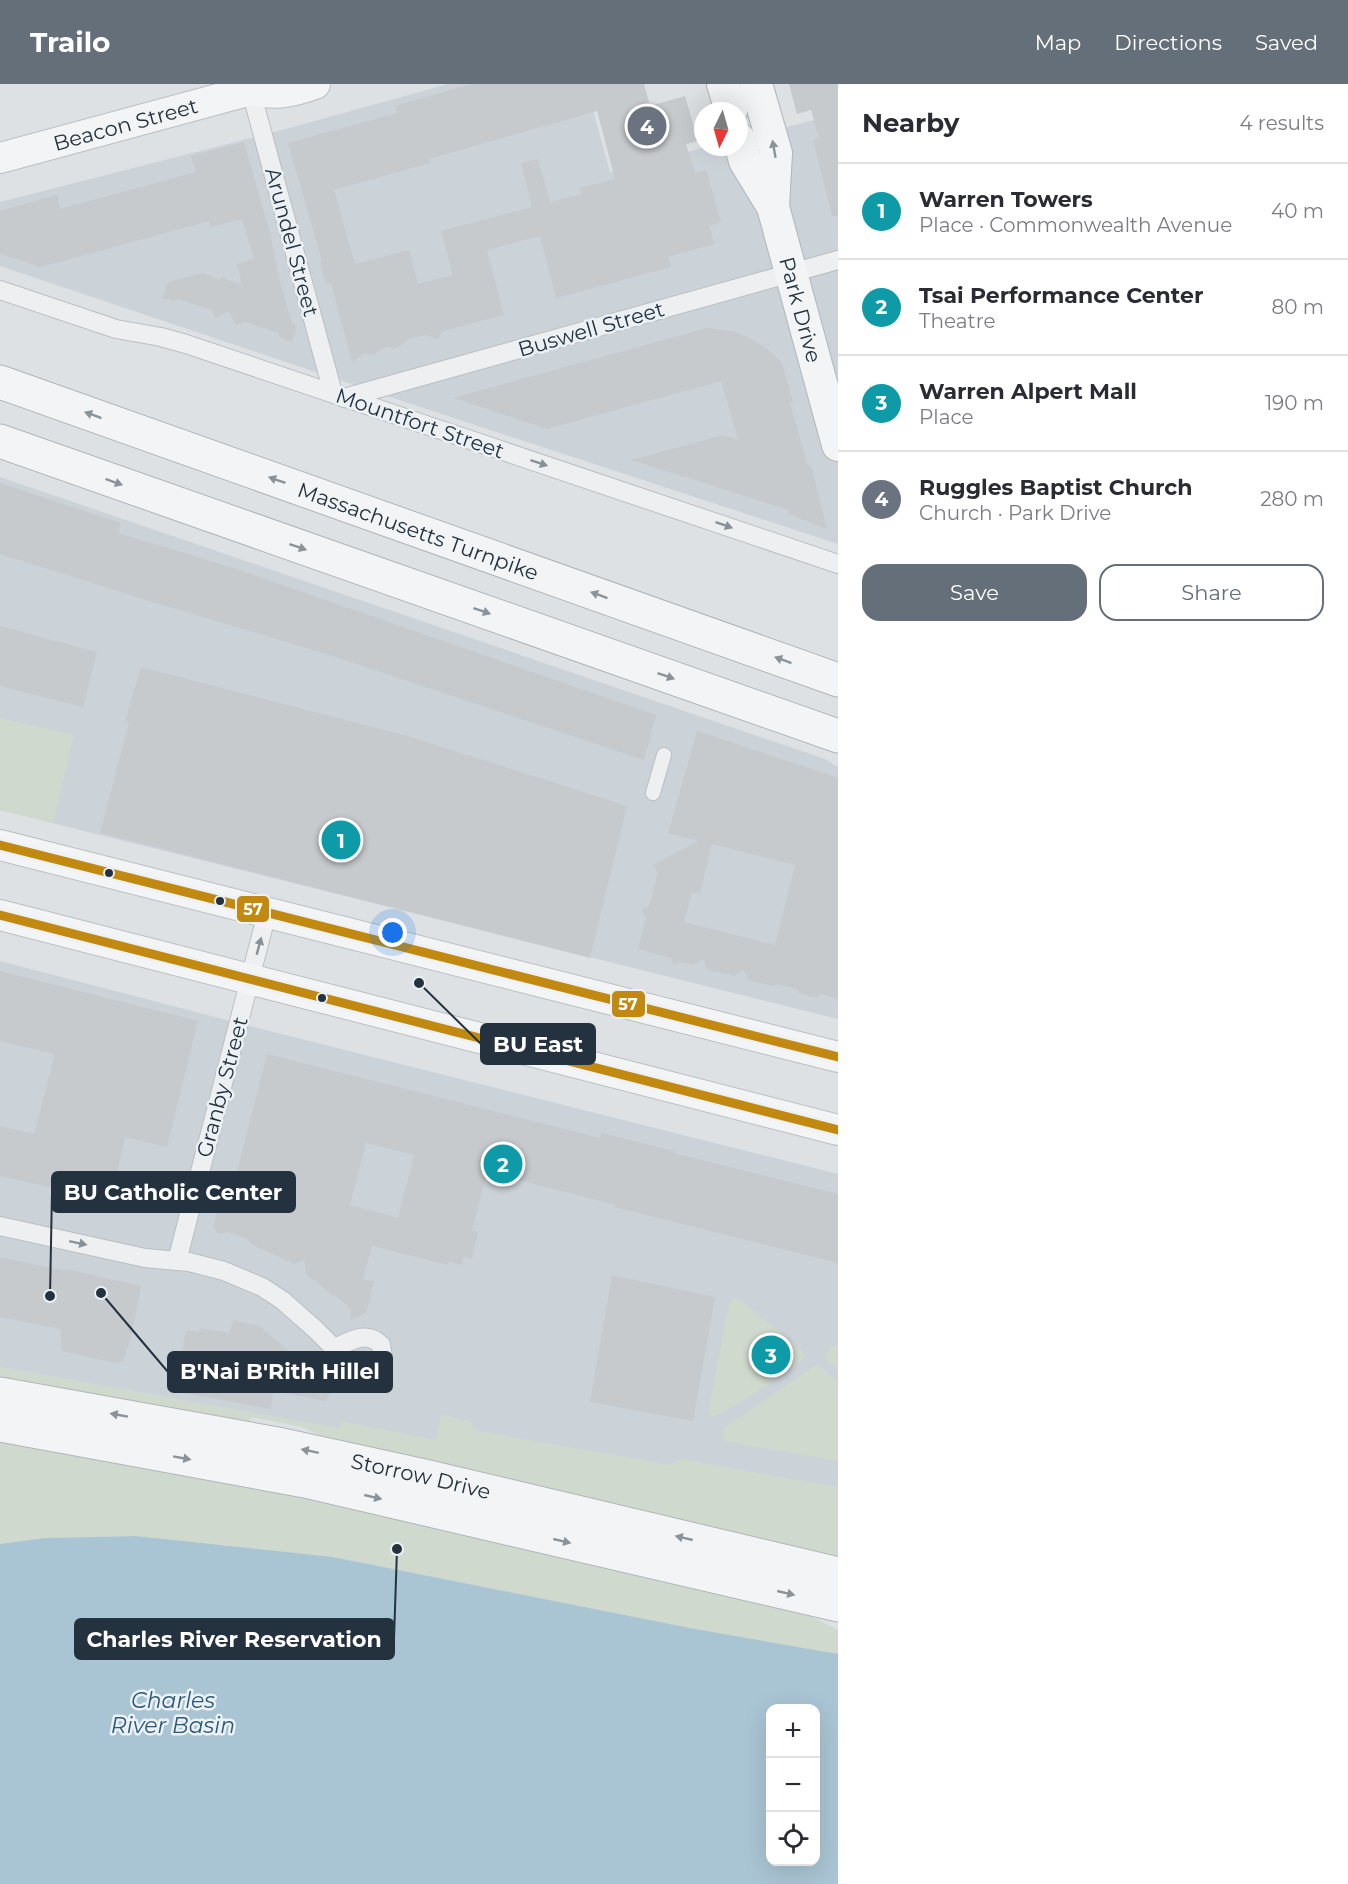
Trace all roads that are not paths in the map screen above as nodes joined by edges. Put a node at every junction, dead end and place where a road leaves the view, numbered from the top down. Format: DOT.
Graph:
graph roads {
  1 [pos="315,84"];
  2 [pos="723,84"];
  3 [pos="756,84"];
  4 [pos="252,86"];
  5 [pos="728,102"];
  6 [pos="744,156"];
  7 [pos="0,158"];
  8 [pos="773,207"];
  9 [pos="838,260"];
  10 [pos="791,273"];
  11 [pos="0,290"];
  12 [pos="0,382"];
  13 [pos="339,395"];
  14 [pos="0,441"];
  15 [pos="838,445"];
  16 [pos="838,564"];
  17 [pos="838,680"];
  18 [pos="838,736"];
  19 [pos="664,754"];
  20 [pos="653,793"];
  21 [pos="0,845"];
  22 [pos="267,913"];
  23 [pos="0,915"];
  24 [pos="250,978"];
  25 [pos="838,1057"];
  26 [pos="838,1130"];
  27 [pos="0,1226"];
  28 [pos="177,1261"];
  29 [pos="335,1348"];
  30 [pos="0,1394"];
  31 [pos="0,1425"];
  32 [pos="838,1574"];
  33 [pos="838,1605"];
  1 -- 4 [label="main road, Beacon Street"];
  2 -- 5 [label="highway"];
  8 -- 3 [label="highway, Park Drive, one-way"];
  4 -- 7 [label="main road, Beacon Street"];
  4 -- 13 [label="street, Arundel Street"];
  6 -- 8 [label="highway, Park Drive"];
  8 -- 10 [label="highway, Park Drive"];
  9 -- 10 [label="street, Buswell Street"];
  10 -- 13 [label="street, Buswell Street"];
  10 -- 15 [label="highway, Park Drive"];
  11 -- 13 [label="street, Mountfort Street"];
  17 -- 12 [label="highway, Massachusetts Turnpike, one-way"];
  13 -- 16 [label="street, Mountfort Street, one-way"];
  14 -- 18 [label="highway, one-way"];
  19 -- 20 [label="street"];
  21 -- 22 [label="main road"];
  24 -- 22 [label="street, Granby Street, one-way"];
  22 -- 25 [label="main road"];
  23 -- 24 [label="main road"];
  24 -- 26 [label="main road"];
  24 -- 28 [label="street, Granby Street"];
  27 -- 28 [label="street, one-way"];
  28 -- 29 [label="street"];
  32 -- 30 [label="highway, Storrow Drive, one-way"];
  31 -- 33 [label="highway, Storrow Drive, one-way"];
}
